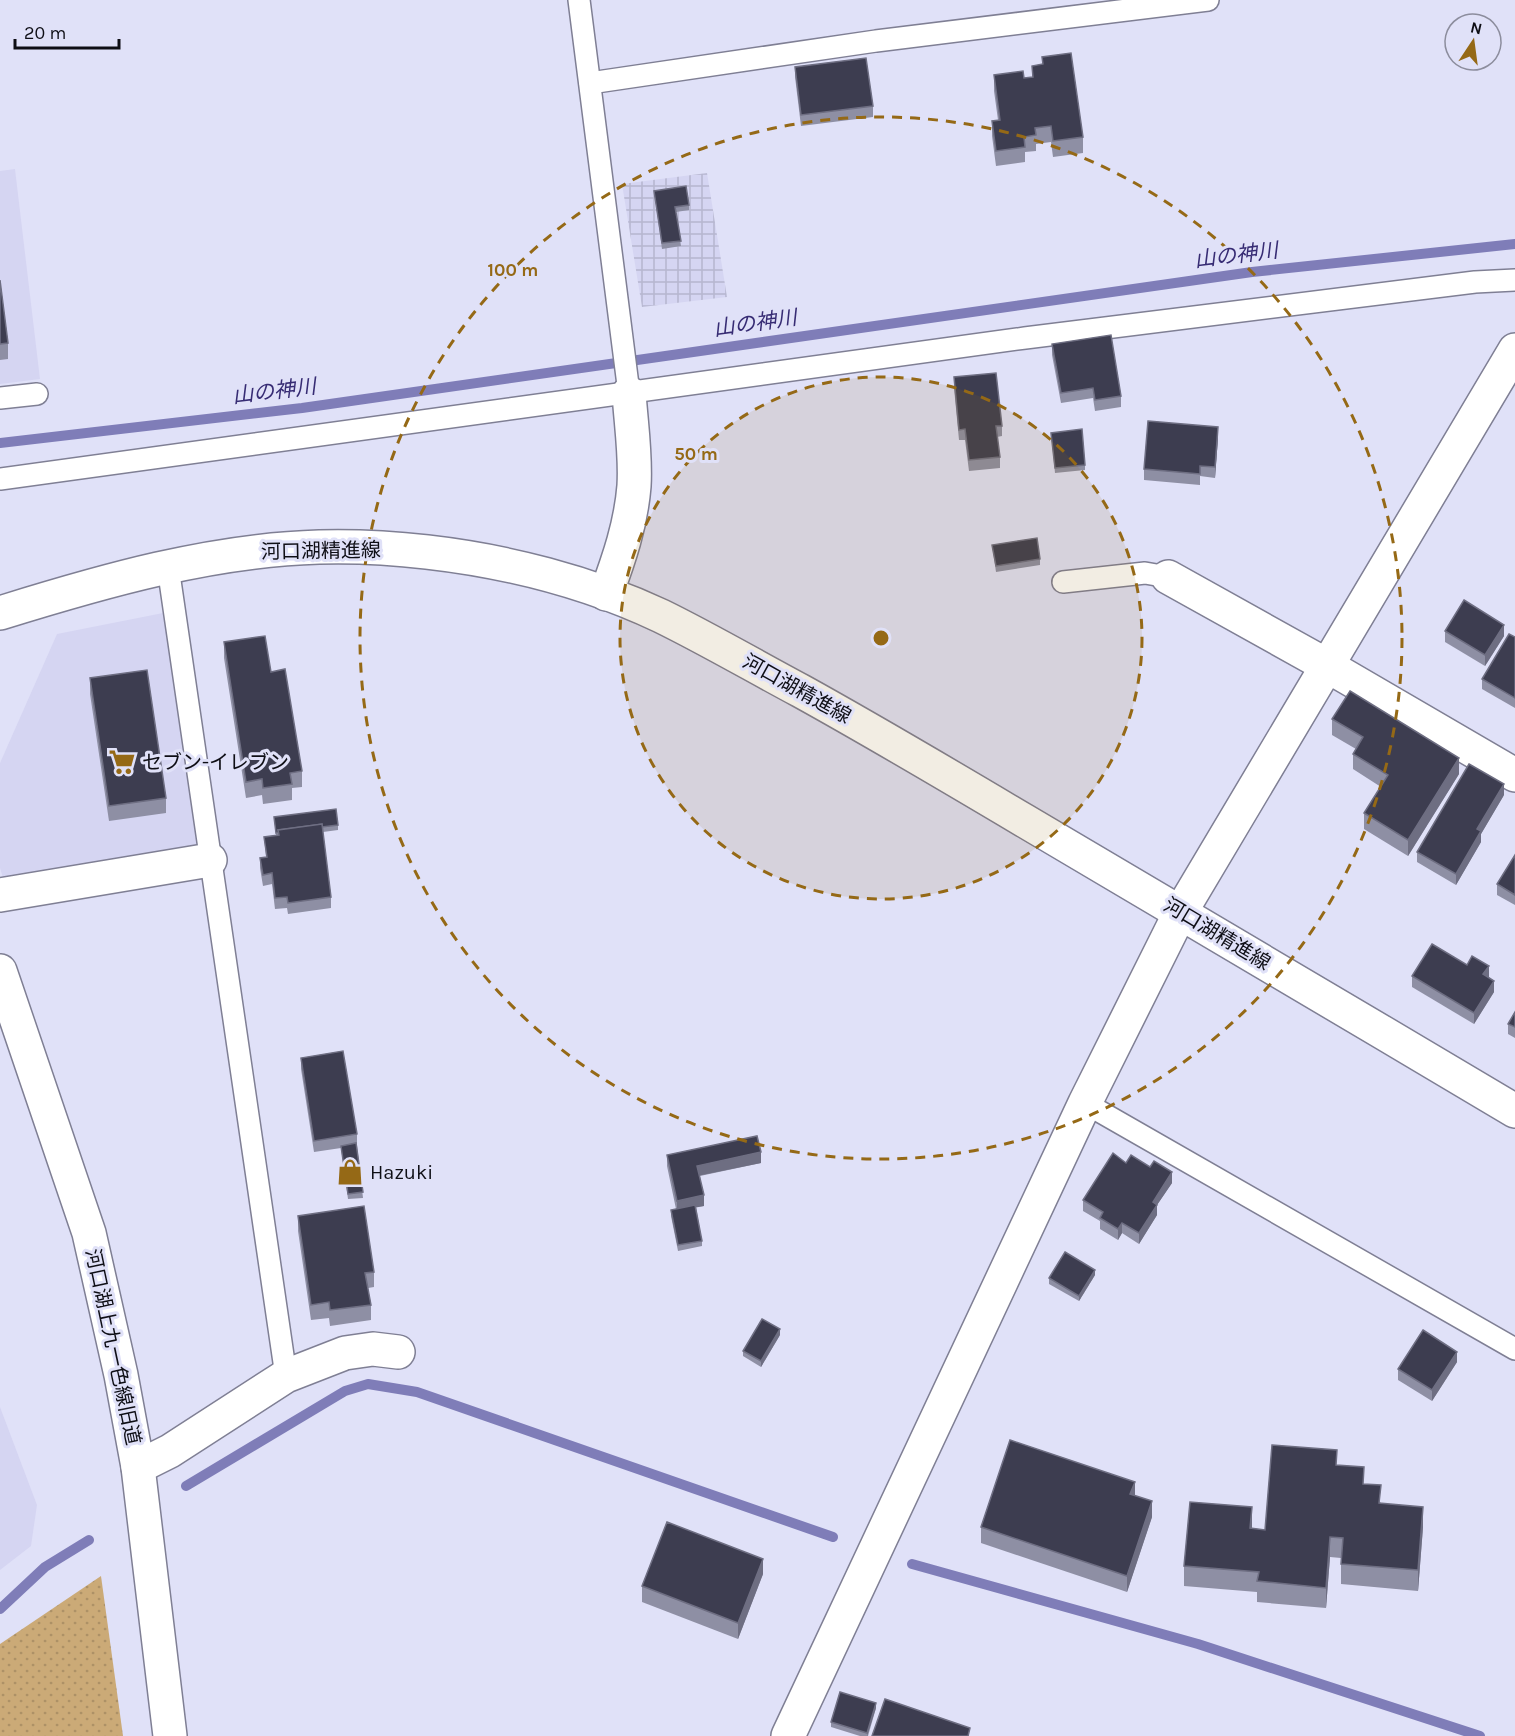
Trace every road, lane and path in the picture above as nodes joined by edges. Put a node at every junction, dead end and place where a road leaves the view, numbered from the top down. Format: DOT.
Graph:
graph roads {
  1 [pos="579,0"];
  2 [pos="1208,0"];
  3 [pos="590,83"];
  4 [pos="1515,280"];
  5 [pos="1515,350"];
  6 [pos="628,387"];
  7 [pos="37,394"];
  8 [pos="0,398"];
  9 [pos="0,479"];
  10 [pos="168,567"];
  11 [pos="1168,577"];
  12 [pos="1063,582"];
  13 [pos="606,594"];
  14 [pos="0,613"];
  15 [pos="1326,665"];
  16 [pos="1515,775"];
  17 [pos="210,860"];
  18 [pos="0,895"];
  19 [pos="1180,913"];
  20 [pos="0,971"];
  21 [pos="1085,1103"];
  22 [pos="1515,1111"];
  23 [pos="1515,1349"];
  24 [pos="398,1352"];
  25 [pos="285,1376"];
  26 [pos="138,1467"];
  27 [pos="170,1736"];
  28 [pos="788,1736"];
  1 -- 3 [label="lane"];
  2 -- 3 [label="lane"];
  3 -- 6 [label="lane"];
  4 -- 6 [label="lane"];
  5 -- 15 [label="street"];
  6 -- 9 [label="lane"];
  6 -- 13 [label="street"];
  7 -- 8 [label="lane"];
  10 -- 13 [label="street, 河口湖精進線"];
  10 -- 14 [label="street, 河口湖精進線"];
  10 -- 17 [label="lane"];
  11 -- 12 [label="lane"];
  11 -- 15 [label="street"];
  13 -- 19 [label="street, 河口湖精進線"];
  15 -- 16 [label="street"];
  15 -- 19 [label="street"];
  17 -- 18 [label="street"];
  17 -- 25 [label="lane"];
  19 -- 21 [label="street"];
  19 -- 22 [label="street, 河口湖精進線"];
  20 -- 26 [label="street, 河口湖上九一色線旧道"];
  21 -- 23 [label="lane"];
  21 -- 28 [label="street"];
  24 -- 25 [label="street"];
  25 -- 26 [label="street"];
  26 -- 27 [label="street, 河口湖上九一色線旧道"];
}
